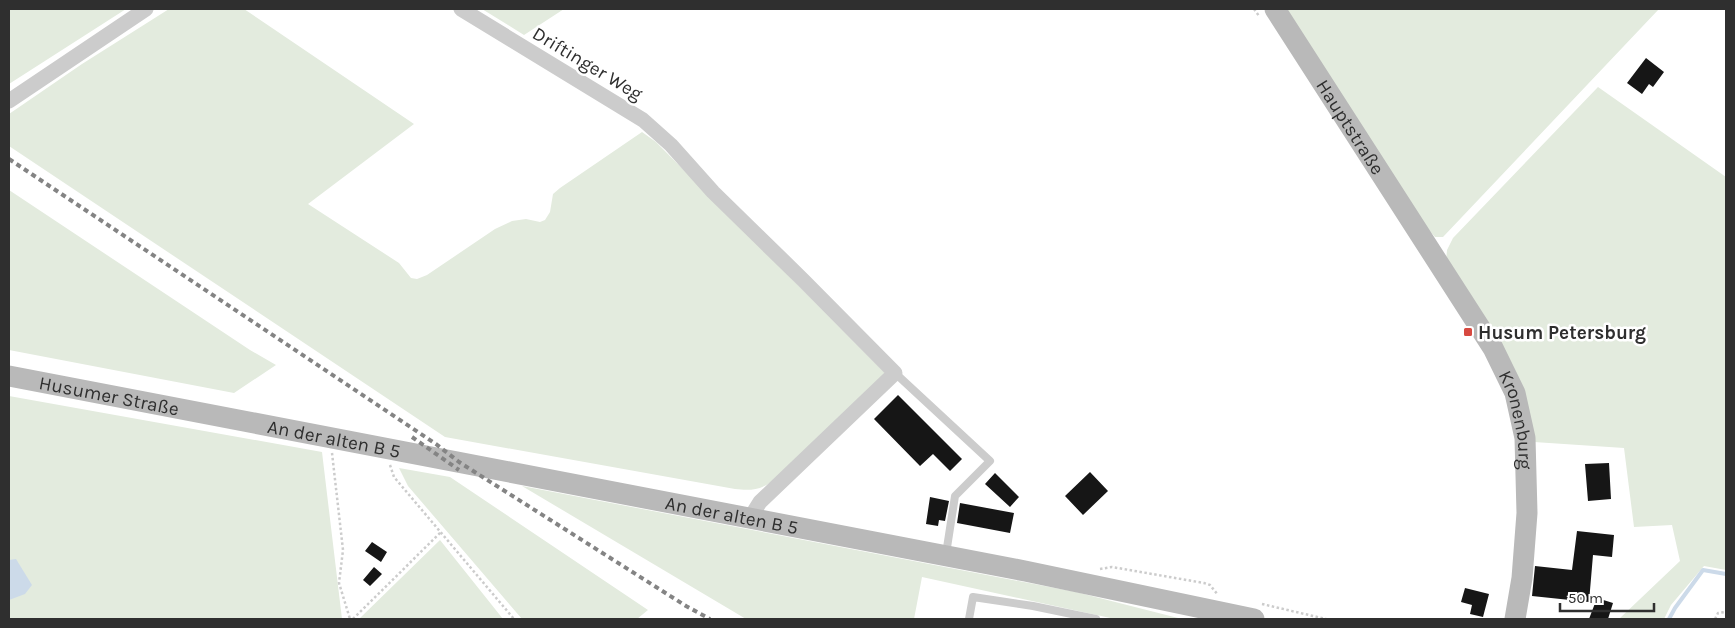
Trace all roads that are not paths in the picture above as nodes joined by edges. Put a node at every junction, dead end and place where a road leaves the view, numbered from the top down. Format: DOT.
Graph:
graph roads {
  1 [pos="146,9"];
  2 [pos="460,9"];
  3 [pos="1267,13"];
  4 [pos="9,102"];
  5 [pos="1427,244"];
  6 [pos="895,373"];
  7 [pos="9,376"];
  8 [pos="209,414"];
  9 [pos="750,518"];
  10 [pos="946,555"];
  11 [pos="969,619"];
  12 [pos="1096,619"];
  13 [pos="1248,619"];
  14 [pos="1515,619"];
  1 -- 4 [label="street"];
  2 -- 6 [label="street, Driftinger Weg"];
  3 -- 5 [label="main road, Hauptstraße"];
  5 -- 14 [label="main road, Kronenburg"];
  6 -- 9 [label="street"];
  6 -- 10 [label="lane"];
  7 -- 8 [label="main road, Husumer Straße"];
  8 -- 9 [label="main road, An der alten B 5"];
  9 -- 10 [label="main road, An der alten B 5"];
  10 -- 13 [label="main road, An der alten B 5"];
  11 -- 12 [label="lane"];
}
